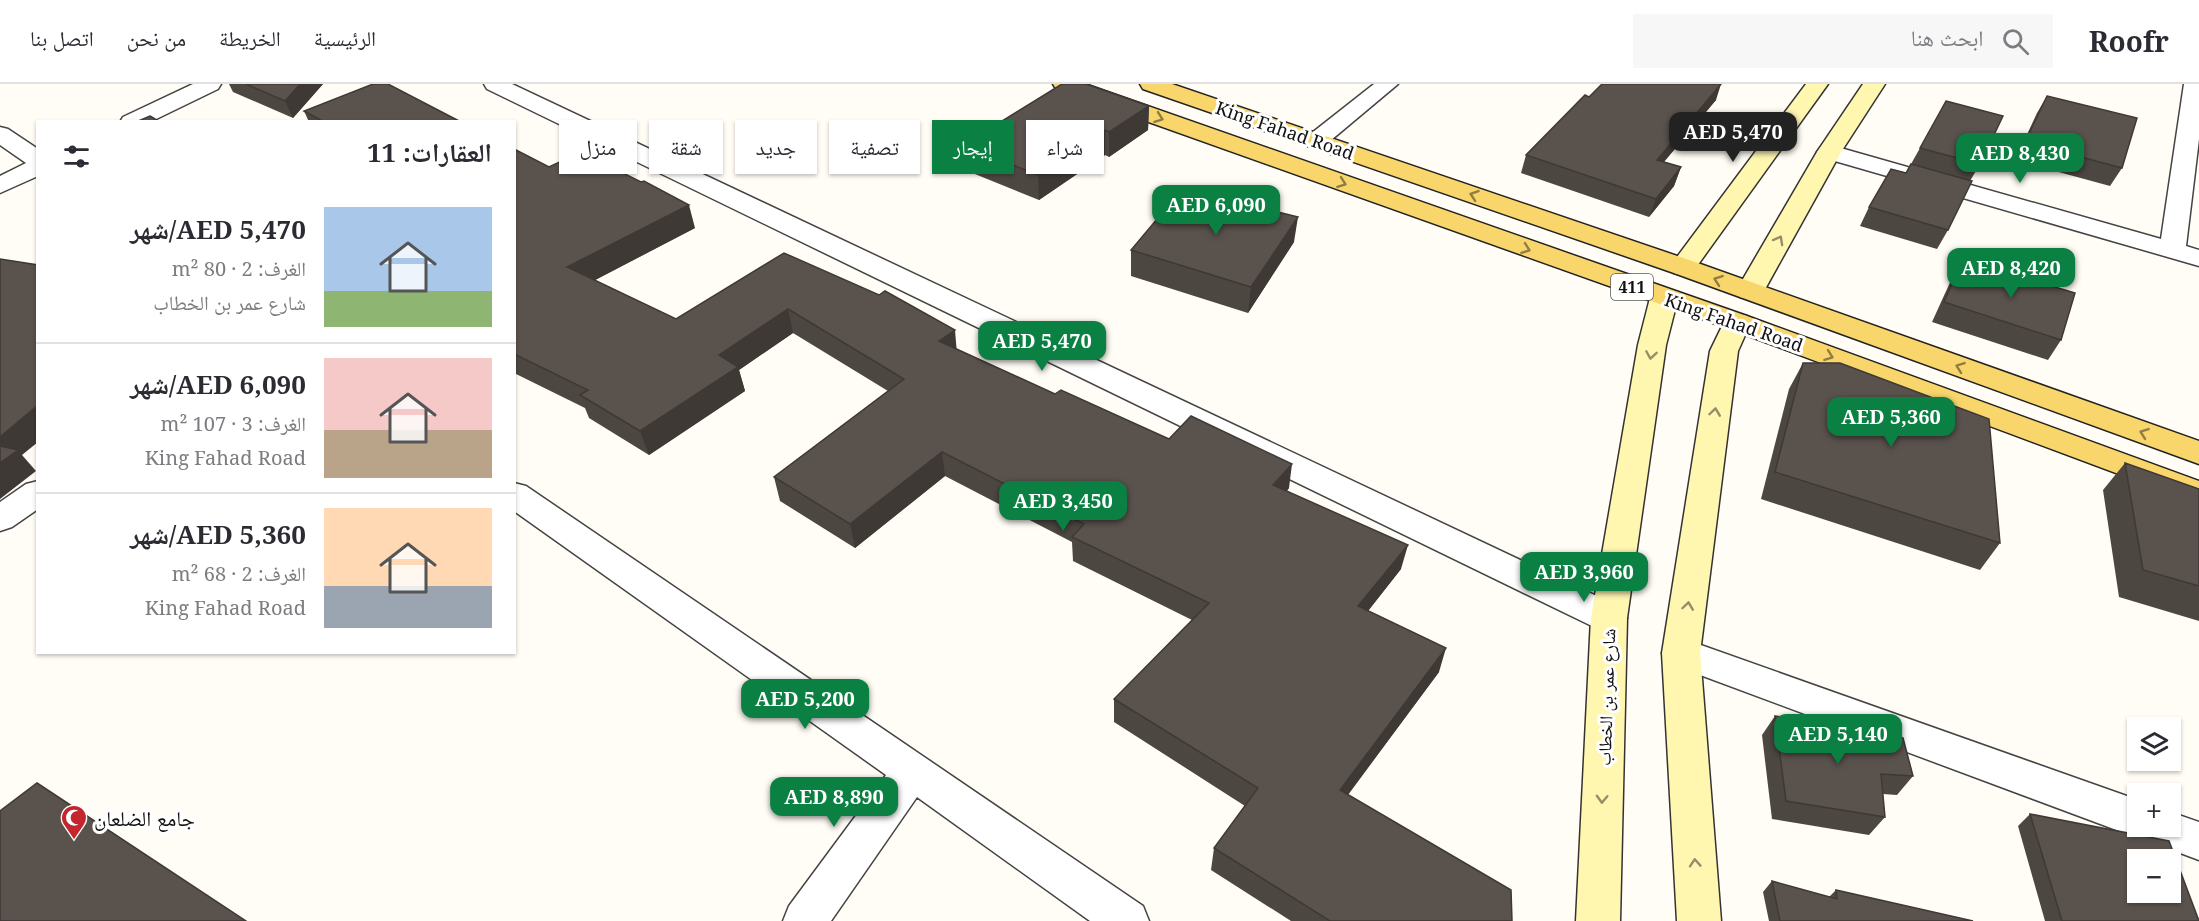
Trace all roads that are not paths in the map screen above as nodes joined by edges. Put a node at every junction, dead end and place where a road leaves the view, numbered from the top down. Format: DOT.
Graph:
graph roads {
  1 [pos="210,84"];
  2 [pos="495,84"];
  3 [pos="1064,84"];
  4 [pos="1151,84"];
  5 [pos="1387,84"];
  6 [pos="1817,84"];
  7 [pos="1874,84"];
  8 [pos="2195,84"];
  9 [pos="135,120"];
  10 [pos="0,134"];
  11 [pos="1316,141"];
  12 [pos="1829,152"];
  13 [pos="36,159"];
  14 [pos="36,167"];
  15 [pos="0,186"];
  16 [pos="2172,250"];
  17 [pos="2199,258"];
  18 [pos="1683,267"];
  19 [pos="1664,298"];
  20 [pos="1743,306"];
  21 [pos="2199,453"];
  22 [pos="36,493"];
  23 [pos="2199,493"];
  24 [pos="516,495"];
  25 [pos="0,519"];
  26 [pos="1609,618"];
  27 [pos="1681,653"];
  28 [pos="912,771"];
  29 [pos="2127,815"];
  30 [pos="2181,834"];
  31 [pos="2199,841"];
  32 [pos="805,921"];
  33 [pos="1127,921"];
  34 [pos="1598,921"];
  35 [pos="1699,921"];
  1 -- 9 [label="street"];
  2 -- 26 [label="street"];
  3 -- 19 [label="main road, King Fahad Road / 411, one-way"];
  4 -- 11 [label="main road, King Fahad Road / 411"];
  5 -- 11 [label="street"];
  6 -- 18 [label="street"];
  7 -- 12 [label="street"];
  8 -- 16 [label="street"];
  10 -- 13 [label="street"];
  18 -- 11 [label="main road, King Fahad Road / 411, one-way"];
  12 -- 16 [label="street"];
  20 -- 12 [label="street, one-way"];
  14 -- 15 [label="street"];
  16 -- 17 [label="street"];
  20 -- 18 [label="main road, King Fahad Road / 411, one-way"];
  19 -- 20 [label="main road, King Fahad Road / 411"];
  19 -- 26 [label="street, شارع عمر بن الخطاب, one-way"];
  21 -- 20 [label="main road, King Fahad Road / 411, one-way"];
  20 -- 23 [label="main road, King Fahad Road / 411, one-way"];
  27 -- 20 [label="street, one-way"];
  22 -- 25 [label="street"];
  24 -- 28 [label="street"];
  26 -- 34 [label="street, شارع عمر بن الخطاب, one-way"];
  27 -- 29 [label="street"];
  35 -- 27 [label="street, one-way"];
  28 -- 32 [label="street"];
  28 -- 33 [label="street"];
  30 -- 31 [label="street"];
}
